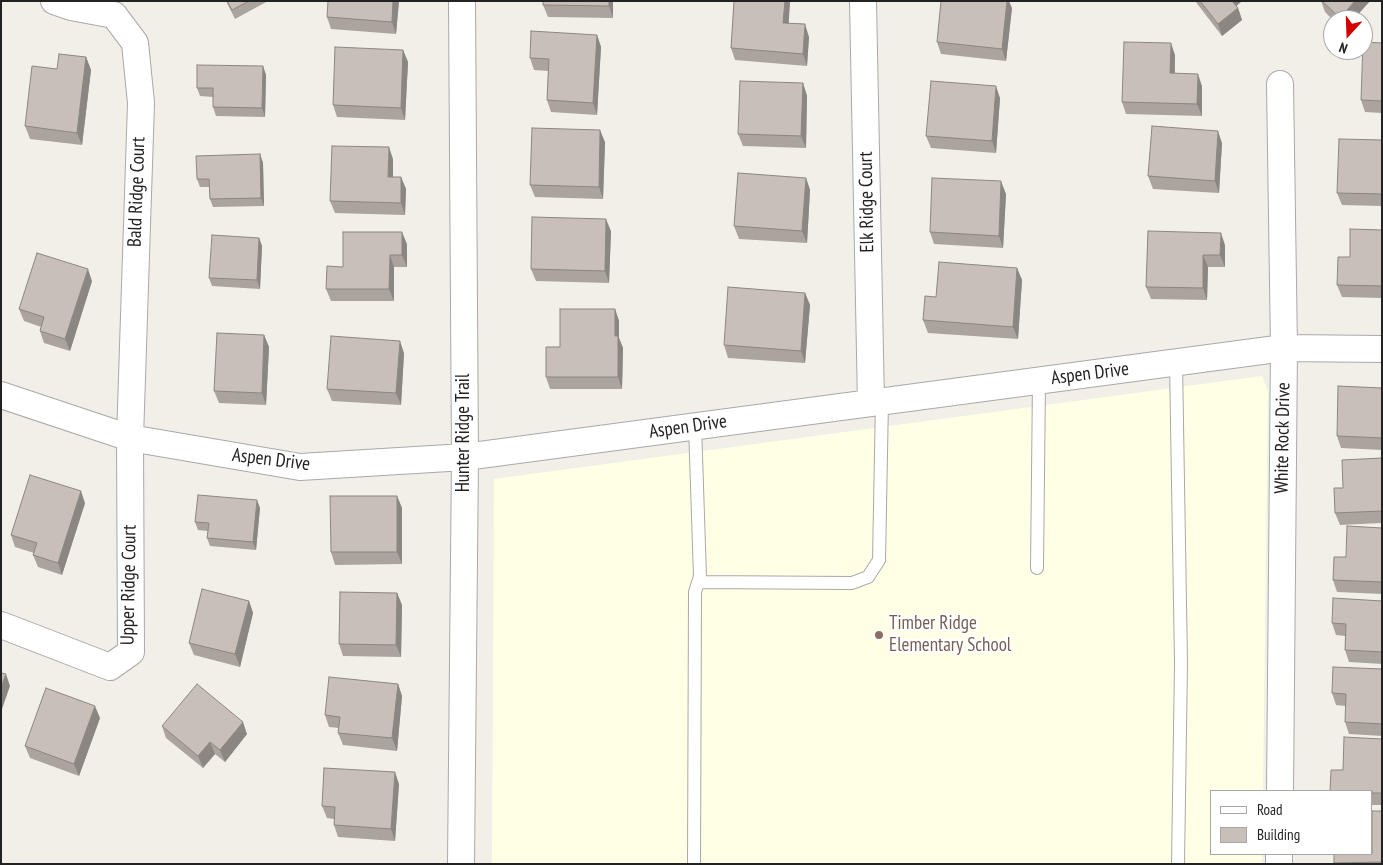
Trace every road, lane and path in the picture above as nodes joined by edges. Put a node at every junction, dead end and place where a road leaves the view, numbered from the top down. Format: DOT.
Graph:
graph roads {
  1 [pos="54,1"];
  2 [pos="462,1"];
  3 [pos="863,1"];
  4 [pos="1280,84"];
  5 [pos="1284,348"];
  6 [pos="1382,349"];
  7 [pos="1176,362"];
  8 [pos="1039,380"];
  9 [pos="1,395"];
  10 [pos="877,402"];
  11 [pos="695,426"];
  12 [pos="130,438"];
  13 [pos="465,457"];
  14 [pos="1037,568"];
  15 [pos="698,582"];
  16 [pos="1,625"];
  17 [pos="1280,790"];
  18 [pos="460,864"];
  19 [pos="694,864"];
  20 [pos="1178,864"];
  1 -- 12 [label="street, Bald Ridge Court"];
  2 -- 13 [label="street, Hunter Ridge Trail"];
  3 -- 10 [label="street, Elk Ridge Court"];
  4 -- 5 [label="street, White Rock Drive"];
  5 -- 6 [label="street, Aspen Drive"];
  5 -- 7 [label="street, Aspen Drive"];
  5 -- 17 [label="street, White Rock Drive"];
  7 -- 8 [label="street, Aspen Drive"];
  7 -- 20 [label="lane"];
  8 -- 10 [label="street, Aspen Drive"];
  8 -- 14 [label="lane"];
  9 -- 12 [label="street, Aspen Drive"];
  10 -- 11 [label="street, Aspen Drive"];
  10 -- 15 [label="lane"];
  11 -- 13 [label="street, Aspen Drive"];
  11 -- 15 [label="lane"];
  12 -- 13 [label="street, Aspen Drive"];
  12 -- 16 [label="street, Upper Ridge Court"];
  13 -- 18 [label="street, Hunter Ridge Trail"];
  15 -- 19 [label="lane"];
}
